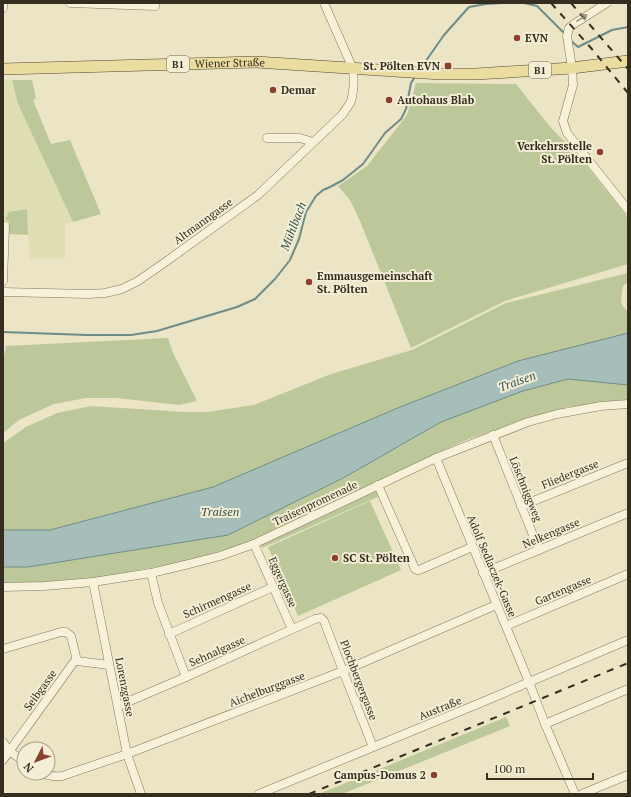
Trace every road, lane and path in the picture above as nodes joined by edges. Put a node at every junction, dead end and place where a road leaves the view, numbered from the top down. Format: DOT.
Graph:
graph roads {
  1 [pos="3,3"];
  2 [pos="70,3"];
  3 [pos="324,3"];
  4 [pos="607,3"];
  5 [pos="155,4"];
  6 [pos="3,8"];
  7 [pos="628,61"];
  8 [pos="353,68"];
  9 [pos="572,68"];
  10 [pos="3,69"];
  11 [pos="267,138"];
  12 [pos="313,142"];
  13 [pos="628,210"];
  14 [pos="5,226"];
  15 [pos="3,281"];
  16 [pos="3,292"];
  17 [pos="628,404"];
  18 [pos="493,435"];
  19 [pos="436,458"];
  20 [pos="628,463"];
  21 [pos="378,485"];
  22 [pos="521,506"];
  23 [pos="628,513"];
  24 [pos="254,544"];
  25 [pos="472,547"];
  26 [pos="539,550"];
  27 [pos="151,572"];
  28 [pos="483,573"];
  29 [pos="628,574"];
  30 [pos="93,582"];
  31 [pos="3,587"];
  32 [pos="273,587"];
  33 [pos="496,605"];
  34 [pos="324,621"];
  35 [pos="506,626"];
  36 [pos="292,629"];
  37 [pos="169,634"];
  38 [pos="628,640"];
  39 [pos="3,649"];
  40 [pos="77,661"];
  41 [pos="109,665"];
  42 [pos="343,672"];
  43 [pos="186,677"];
  44 [pos="529,682"];
  45 [pos="628,690"];
  46 [pos="118,706"];
  47 [pos="545,724"];
  48 [pos="3,742"];
  49 [pos="373,747"];
  50 [pos="10,751"];
  51 [pos="127,754"];
  52 [pos="16,755"];
  53 [pos="3,760"];
  54 [pos="628,775"];
  55 [pos="56,777"];
  56 [pos="141,794"];
  57 [pos="259,794"];
  58 [pos="575,794"];
  59 [pos="582,794"];
  1 -- 6 [label="street"];
  2 -- 5 [label="street"];
  3 -- 8 [label="street"];
  9 -- 4 [label="street, one-way"];
  7 -- 9 [label="main road, B1"];
  8 -- 9 [label="main road, Wiener Straße / B1"];
  8 -- 10 [label="main road, Wiener Straße / B1"];
  8 -- 12 [label="street, Altmanngasse"];
  9 -- 13 [label="street"];
  11 -- 12 [label="street"];
  12 -- 16 [label="street, Altmanngasse"];
  14 -- 15 [label="street"];
  17 -- 18 [label="street, Traisenpromenade"];
  18 -- 19 [label="street, Traisenpromenade"];
  18 -- 22 [label="street, Löschniggweg"];
  19 -- 21 [label="street, Traisenpromenade"];
  19 -- 25 [label="street, Adolf Sedlaczek-Gasse"];
  20 -- 22 [label="street, Fliedergasse"];
  21 -- 24 [label="street, Traisenpromenade"];
  21 -- 25 [label="street"];
  22 -- 26 [label="street, Löschniggweg"];
  23 -- 26 [label="street, Nelkengasse"];
  24 -- 27 [label="street, Traisenpromenade"];
  24 -- 32 [label="street, Eggergasse"];
  25 -- 28 [label="street, Adolf Sedlaczek-Gasse"];
  26 -- 28 [label="street, Nelkengasse"];
  27 -- 30 [label="street, Traisenpromenade"];
  27 -- 37 [label="street"];
  28 -- 33 [label="street, Adolf Sedlaczek-Gasse"];
  29 -- 35 [label="street, Gartengasse"];
  30 -- 31 [label="street, Traisenpromenade"];
  30 -- 41 [label="street, Lorenzgasse"];
  32 -- 36 [label="street, Eggergasse"];
  32 -- 37 [label="street, Schirmengasse"];
  33 -- 35 [label="street, Adolf Sedlaczek-Gasse"];
  33 -- 42 [label="street, Aichelburggasse"];
  34 -- 36 [label="street, Sehnalgasse"];
  34 -- 42 [label="street, Plochbergergasse"];
  35 -- 44 [label="street, Adolf Sedlaczek-Gasse"];
  36 -- 43 [label="street, Sehnalgasse"];
  37 -- 43 [label="street"];
  38 -- 44 [label="street, Austraße"];
  39 -- 40 [label="street"];
  40 -- 41 [label="street"];
  40 -- 50 [label="street, Seibgasse"];
  41 -- 46 [label="street, Lorenzgasse"];
  42 -- 49 [label="street, Plochbergergasse"];
  42 -- 51 [label="street, Aichelburggasse"];
  43 -- 46 [label="street, Sehnalgasse"];
  44 -- 47 [label="street, Adolf Sedlaczek-Gasse"];
  44 -- 49 [label="street, Austraße"];
  45 -- 47 [label="street"];
  46 -- 51 [label="street, Lorenzgasse"];
  47 -- 58 [label="street, Adolf Sedlaczek-Gasse"];
  48 -- 50 [label="street"];
  49 -- 57 [label="street, Austraße"];
  50 -- 52 [label="street"];
  50 -- 53 [label="street, Seibgasse"];
  51 -- 55 [label="street, Aichelburggasse"];
  51 -- 56 [label="street, Lorenzgasse"];
  54 -- 59 [label="street"];
}
